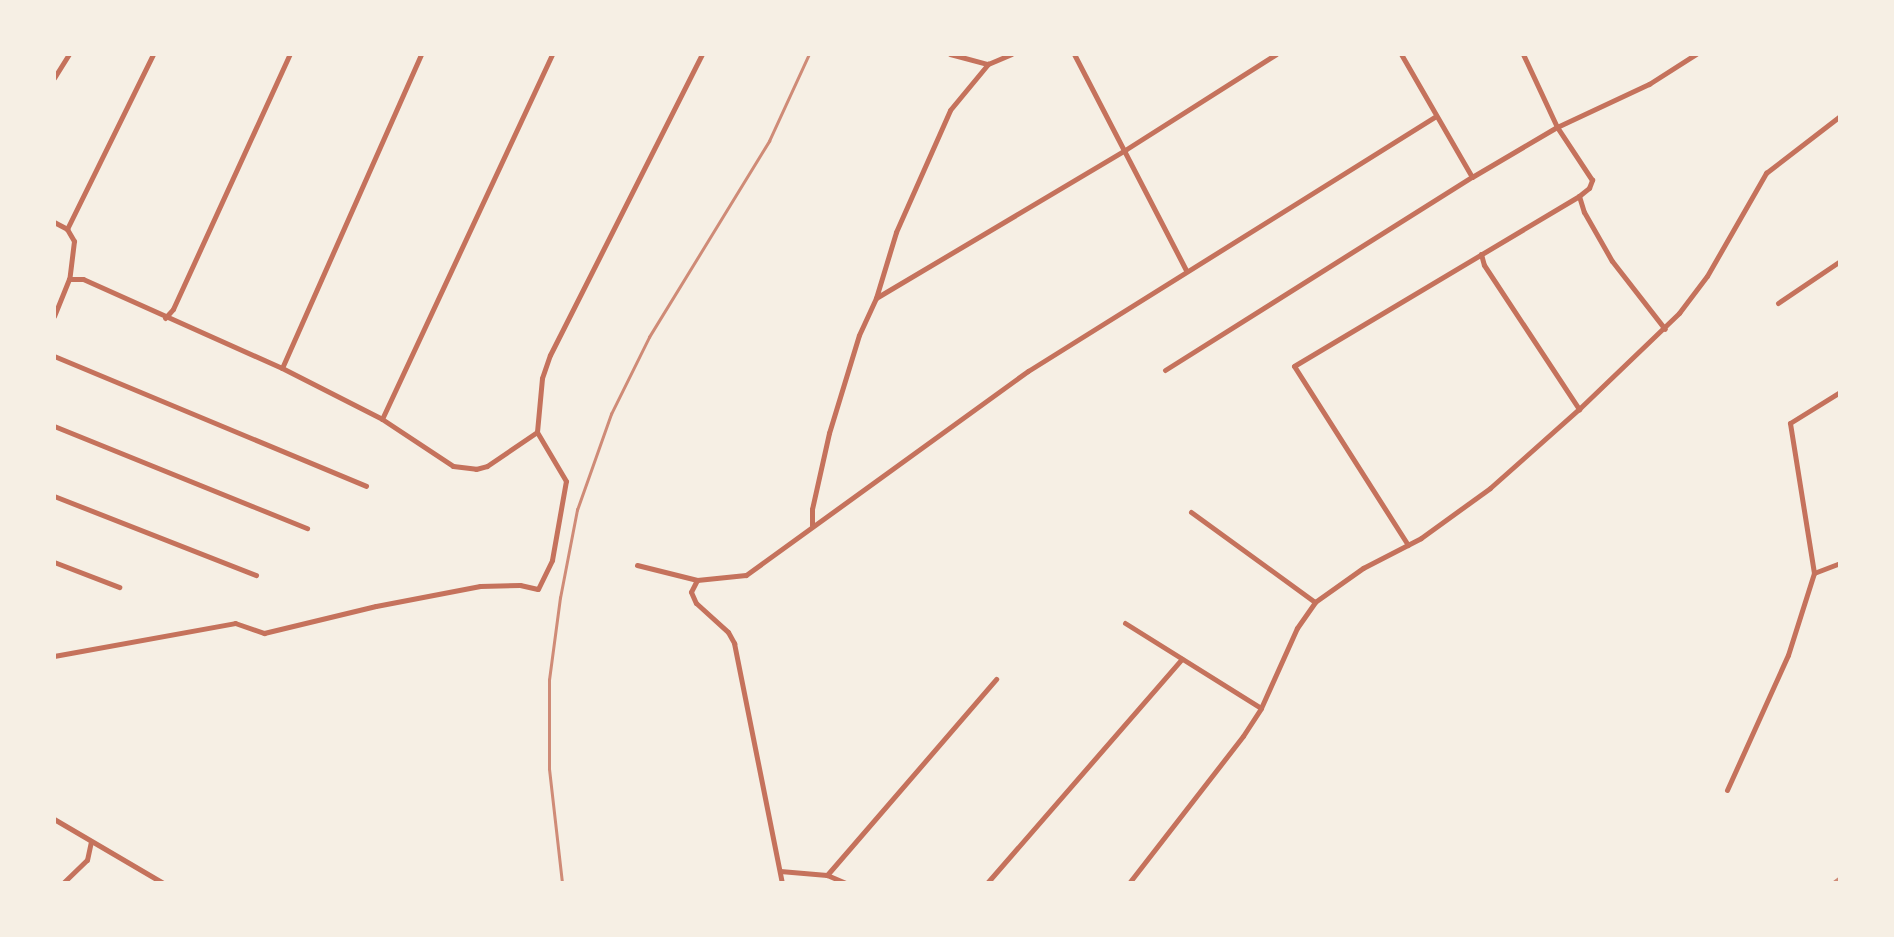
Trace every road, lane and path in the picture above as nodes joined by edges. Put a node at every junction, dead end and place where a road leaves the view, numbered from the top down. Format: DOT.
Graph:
graph roads {
  1 [pos="69,54"];
  2 [pos="153,54"];
  3 [pos="290,54"];
  4 [pos="421,54"];
  5 [pos="552,54"];
  6 [pos="702,54"];
  7 [pos="950,54"];
  8 [pos="1011,54"];
  9 [pos="1074,54"];
  10 [pos="1276,54"];
  11 [pos="1401,54"];
  12 [pos="1696,54"];
  13 [pos="1526,55"];
  14 [pos="988,64"];
  15 [pos="54,78"];
  16 [pos="1840,116"];
  17 [pos="1435,117"];
  18 [pos="1557,127"];
  19 [pos="1125,150"];
  20 [pos="1472,177"];
  21 [pos="1579,196"];
  22 [pos="54,222"];
  23 [pos="67,229"];
  24 [pos="1481,254"];
  25 [pos="1840,261"];
  26 [pos="1186,271"];
  27 [pos="69,279"];
  28 [pos="876,298"];
  29 [pos="1778,303"];
  30 [pos="54,316"];
  31 [pos="165,318"];
  32 [pos="1665,328"];
  33 [pos="54,355"];
  34 [pos="282,368"];
  35 [pos="1165,370"];
  36 [pos="1840,392"];
  37 [pos="1579,409"];
  38 [pos="382,419"];
  39 [pos="54,426"];
  40 [pos="537,432"];
  41 [pos="366,486"];
  42 [pos="54,496"];
  43 [pos="1191,512"];
  44 [pos="812,525"];
  45 [pos="307,528"];
  46 [pos="1408,545"];
  47 [pos="54,562"];
  48 [pos="1840,564"];
  49 [pos="636,565"];
  50 [pos="1814,573"];
  51 [pos="256,575"];
  52 [pos="697,580"];
  53 [pos="120,587"];
  54 [pos="1315,602"];
  55 [pos="1125,623"];
  56 [pos="54,656"];
  57 [pos="1182,659"];
  58 [pos="996,679"];
  59 [pos="1261,708"];
  60 [pos="1727,790"];
  61 [pos="54,820"];
  62 [pos="91,841"];
  63 [pos="780,871"];
  64 [pos="827,875"];
  65 [pos="64,883"];
  66 [pos="163,883"];
  67 [pos="782,883"];
  68 [pos="846,883"];
  69 [pos="986,883"];
  70 [pos="1129,883"];
  1 -- 15 [label="street"];
  2 -- 23 [label="street"];
  3 -- 31 [label="street"];
  4 -- 34 [label="street"];
  5 -- 38 [label="street"];
  6 -- 40 [label="street"];
  7 -- 14 [label="street"];
  8 -- 14 [label="street"];
  9 -- 19 [label="street"];
  10 -- 19 [label="street"];
  11 -- 17 [label="street"];
  12 -- 18 [label="street"];
  13 -- 18 [label="street"];
  14 -- 28 [label="street"];
  16 -- 32 [label="street"];
  17 -- 20 [label="street"];
  17 -- 26 [label="street"];
  18 -- 20 [label="street"];
  18 -- 21 [label="street"];
  19 -- 26 [label="street"];
  19 -- 28 [label="street"];
  20 -- 35 [label="street"];
  21 -- 24 [label="street"];
  21 -- 32 [label="street"];
  22 -- 23 [label="street"];
  23 -- 27 [label="street"];
  24 -- 37 [label="street"];
  24 -- 46 [label="street"];
  25 -- 29 [label="street"];
  26 -- 44 [label="street"];
  27 -- 30 [label="street"];
  27 -- 31 [label="street"];
  28 -- 44 [label="street"];
  31 -- 34 [label="street"];
  32 -- 37 [label="street"];
  33 -- 41 [label="street"];
  34 -- 38 [label="street"];
  36 -- 50 [label="street"];
  37 -- 46 [label="street"];
  38 -- 40 [label="street"];
  39 -- 45 [label="street"];
  40 -- 56 [label="street"];
  42 -- 51 [label="street"];
  43 -- 54 [label="street"];
  44 -- 52 [label="street"];
  46 -- 54 [label="street"];
  47 -- 53 [label="street"];
  48 -- 50 [label="street"];
  49 -- 52 [label="street"];
  50 -- 60 [label="street"];
  52 -- 63 [label="street"];
  54 -- 59 [label="street"];
  55 -- 57 [label="street"];
  57 -- 59 [label="street"];
  57 -- 69 [label="street"];
  58 -- 64 [label="street"];
  59 -- 70 [label="street"];
  61 -- 62 [label="street"];
  62 -- 65 [label="street"];
  62 -- 66 [label="street"];
  63 -- 64 [label="street"];
  63 -- 67 [label="street"];
  64 -- 68 [label="street"];
}
